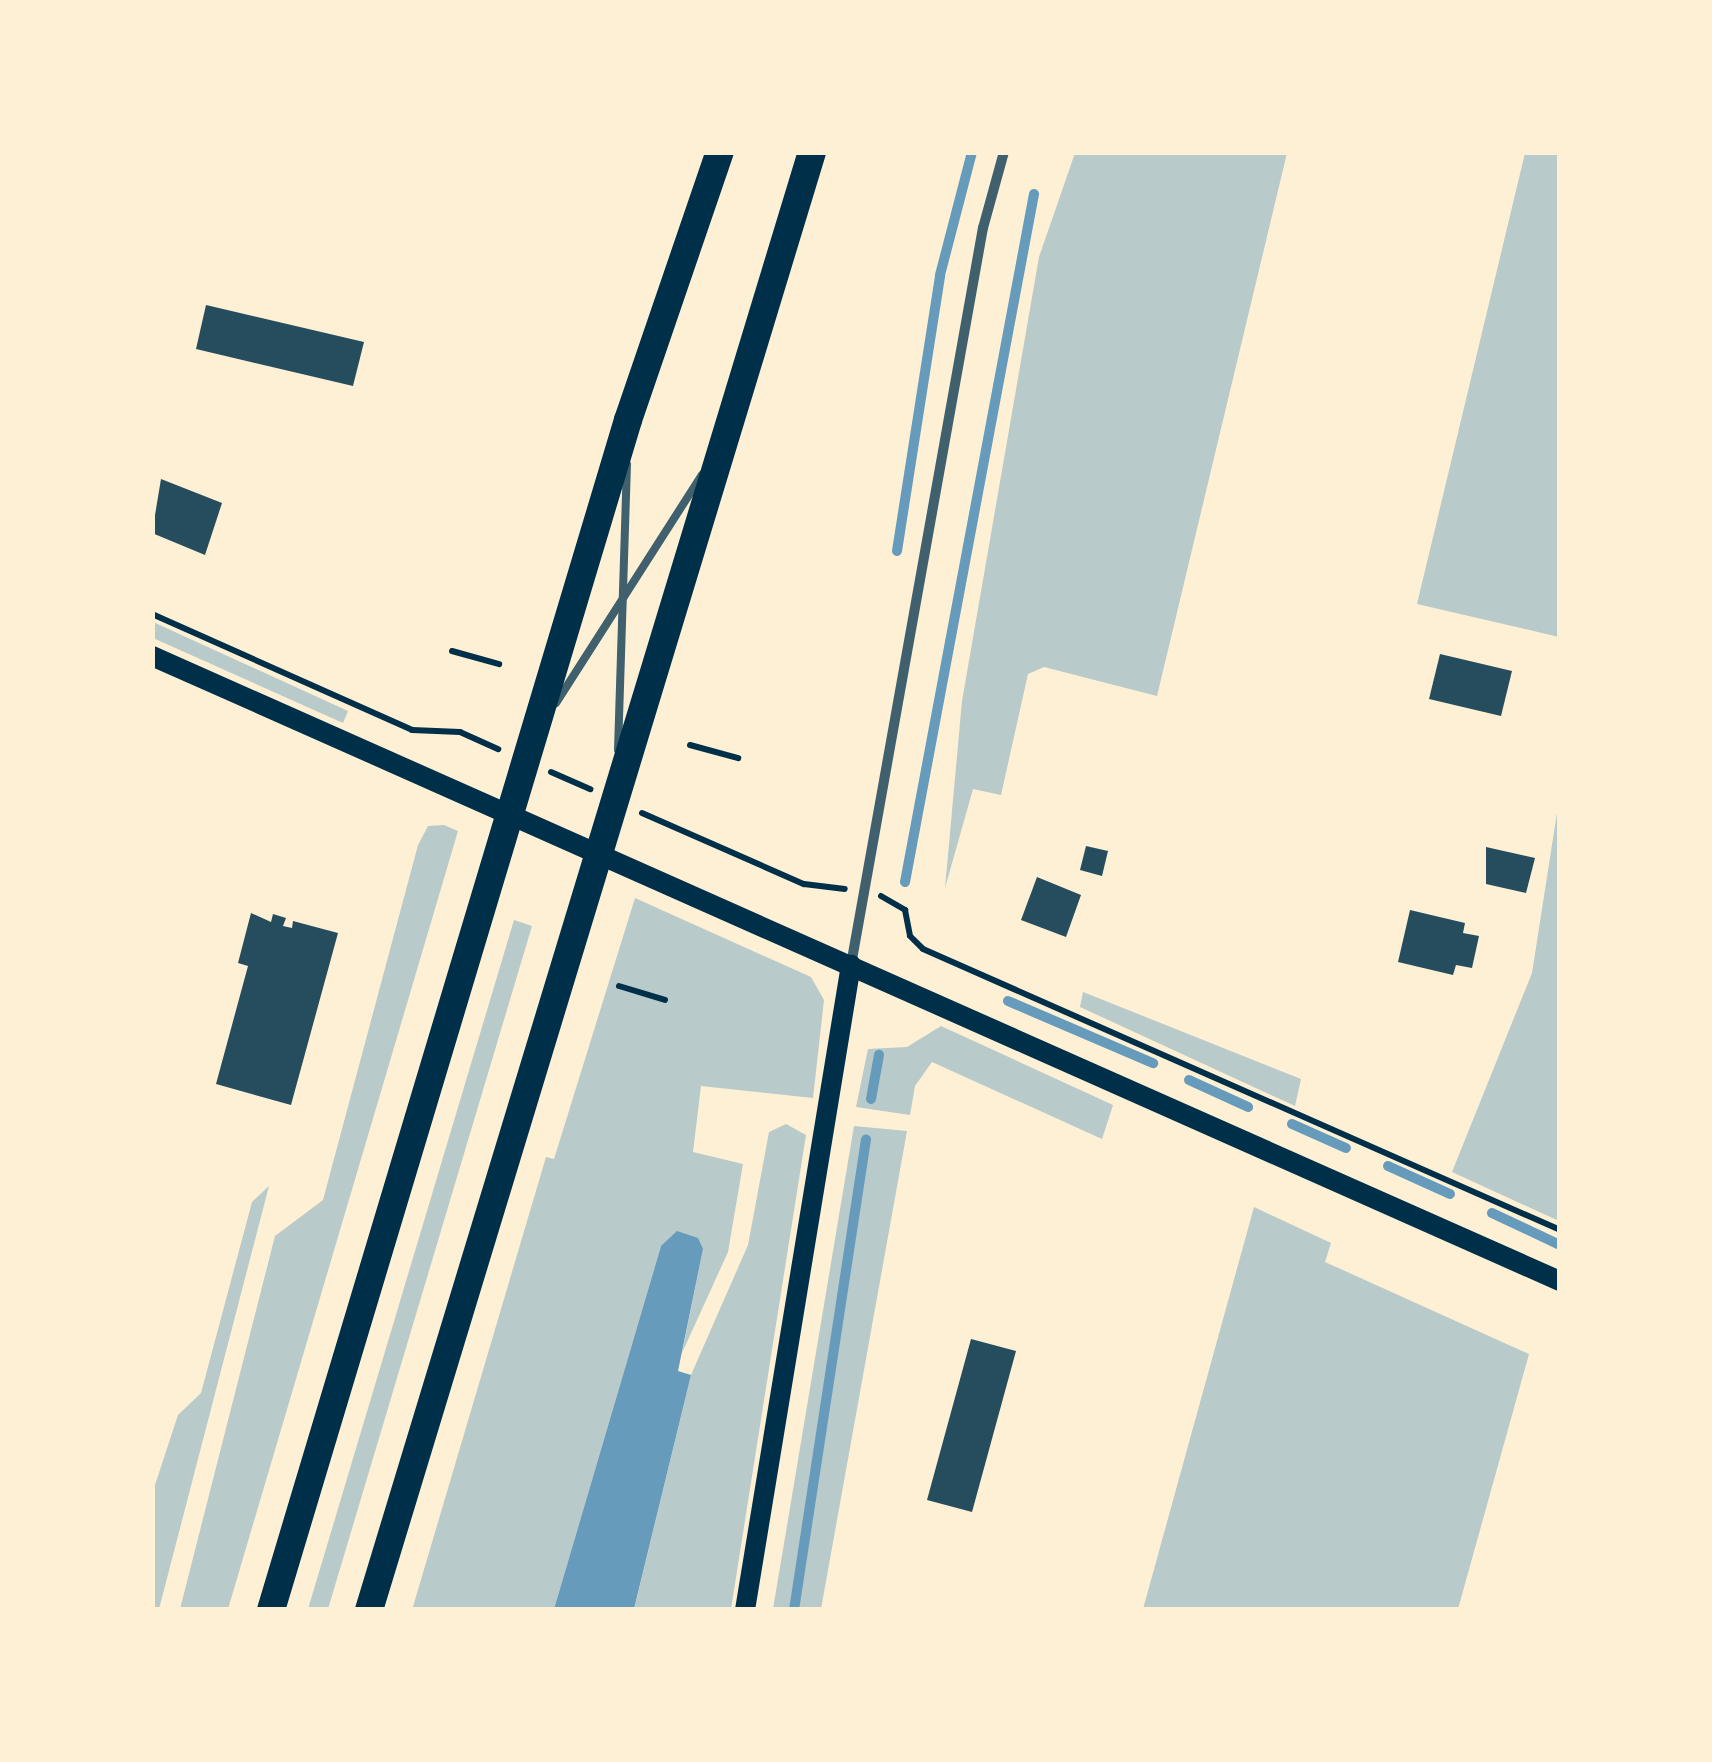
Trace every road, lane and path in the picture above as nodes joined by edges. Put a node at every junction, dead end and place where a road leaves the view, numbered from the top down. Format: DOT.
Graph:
graph roads {
  1 [pos="720,152"];
  2 [pos="812,152"];
  3 [pos="1004,152"];
  4 [pos="628,420"];
  5 [pos="716,453"];
  6 [pos="624,596"];
  7 [pos="452,651"];
  8 [pos="152,656"];
  9 [pos="500,664"];
  10 [pos="529,744"];
  11 [pos="690,745"];
  12 [pos="738,758"];
  13 [pos="617,780"];
  14 [pos="878,896"];
  15 [pos="957,964"];
  16 [pos="851,965"];
  17 [pos="952,978"];
  18 [pos="619,986"];
  19 [pos="665,1000"];
  20 [pos="1560,1230"];
  21 [pos="1560,1281"];
  22 [pos="272,1610"];
  23 [pos="368,1610"];
  24 [pos="745,1610"];
  1 -- 4 [label="highway"];
  2 -- 5 [label="highway"];
  3 -- 16 [label="street"];
  4 -- 6 [label="lane"];
  4 -- 10 [label="highway"];
  5 -- 6 [label="lane"];
  5 -- 13 [label="highway"];
  6 -- 10 [label="lane"];
  6 -- 13 [label="lane"];
  7 -- 9 [label="path"];
  8 -- 16 [label="main road"];
  10 -- 22 [label="highway"];
  11 -- 12 [label="path"];
  13 -- 23 [label="highway"];
  14 -- 15 [label="path"];
  15 -- 17 [label="path"];
  15 -- 20 [label="path"];
  16 -- 21 [label="main road"];
  16 -- 24 [label="main road"];
  18 -- 19 [label="path"];
}
